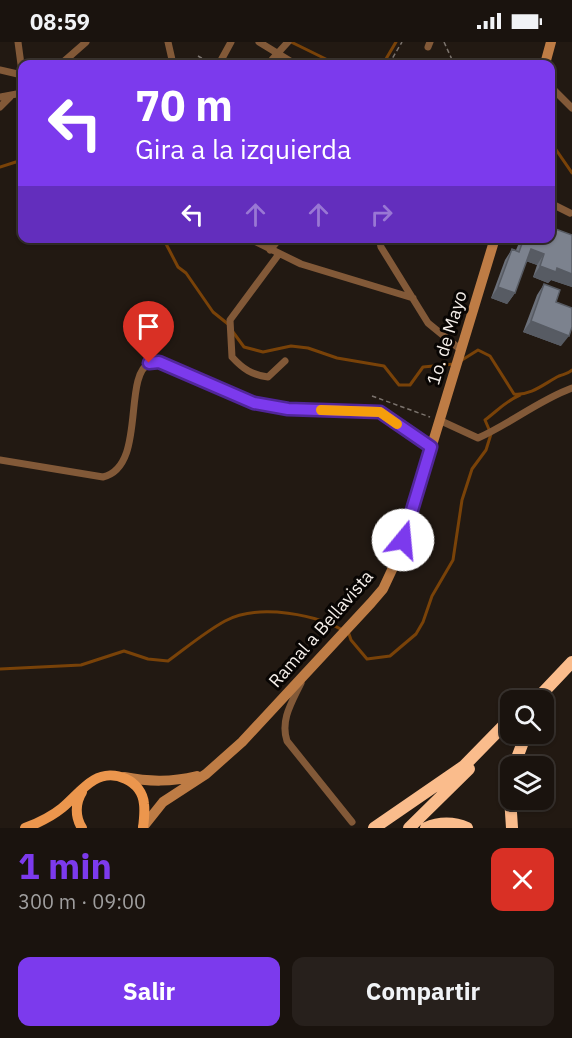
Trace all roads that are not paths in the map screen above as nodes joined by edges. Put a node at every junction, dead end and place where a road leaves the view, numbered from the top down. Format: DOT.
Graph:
graph roads {
  1 [pos="18,42"];
  2 [pos="86,42"];
  3 [pos="168,42"];
  4 [pos="231,42"];
  5 [pos="259,42"];
  6 [pos="288,42"];
  7 [pos="551,42"];
  8 [pos="277,54"];
  9 [pos="20,60"];
  10 [pos="66,60"];
  11 [pos="172,60"];
  12 [pos="221,60"];
  13 [pos="272,60"];
  14 [pos="288,60"];
  15 [pos="546,60"];
  16 [pos="0,70"];
  17 [pos="18,73"];
  18 [pos="555,91"];
  19 [pos="18,94"];
  20 [pos="0,97"];
  21 [pos="10,97"];
  22 [pos="0,107"];
  23 [pos="572,108"];
  24 [pos="555,206"];
  25 [pos="570,213"];
  26 [pos="257,243"];
  27 [pos="276,243"];
  28 [pos="380,243"];
  29 [pos="493,243"];
  30 [pos="270,250"];
  31 [pos="279,254"];
  32 [pos="413,298"];
  33 [pos="461,350"];
  34 [pos="285,361"];
  35 [pos="572,388"];
  36 [pos="439,420"];
  37 [pos="431,447"];
  38 [pos="0,460"];
  39 [pos="572,662"];
  40 [pos="572,673"];
  41 [pos="304,675"];
  42 [pos="547,690"];
  43 [pos="551,690"];
  44 [pos="500,729"];
  45 [pos="500,738"];
  46 [pos="206,774"];
  47 [pos="120,776"];
  48 [pos="85,786"];
  49 [pos="511,810"];
  50 [pos="352,822"];
  51 [pos="25,828"];
  52 [pos="82,828"];
  53 [pos="143,828"];
  54 [pos="374,828"];
  55 [pos="408,828"];
  56 [pos="426,828"];
  57 [pos="467,828"];
  58 [pos="512,828"];
  1 -- 9 [label="street"];
  2 -- 10 [label="street"];
  3 -- 11 [label="street"];
  4 -- 12 [label="street"];
  5 -- 8 [label="street"];
  6 -- 8 [label="street"];
  7 -- 15 [label="street"];
  8 -- 13 [label="street"];
  8 -- 14 [label="street"];
  16 -- 17 [label="street"];
  18 -- 23 [label="street"];
  19 -- 21 [label="street"];
  20 -- 21 [label="street"];
  21 -- 22 [label="street"];
  24 -- 25 [label="street"];
  26 -- 30 [label="street"];
  27 -- 30 [label="street"];
  28 -- 32 [label="street"];
  29 -- 33 [label="street, 1o. de Mayo"];
  30 -- 31 [label="street"];
  31 -- 32 [label="street"];
  31 -- 34 [label="street"];
  32 -- 33 [label="street"];
  33 -- 36 [label="street, 1o. de Mayo"];
  35 -- 36 [label="street"];
  36 -- 37 [label="street, 1o. de Mayo"];
  37 -- 38 [label="street"];
  37 -- 41 [label="street, Ramal a Bellavista"];
  39 -- 42 [label="highway"];
  40 -- 43 [label="highway"];
  41 -- 46 [label="street, Ramal a Bellavista"];
  41 -- 50 [label="street"];
  44 -- 54 [label="highway"];
  45 -- 55 [label="highway"];
  46 -- 47 [label="street"];
  46 -- 53 [label="street, Ramal a Bellavista"];
  47 -- 48 [label="main road"];
  47 -- 53 [label="main road"];
  48 -- 51 [label="main road"];
  48 -- 52 [label="main road"];
  49 -- 58 [label="highway"];
  56 -- 57 [label="highway"];
}
